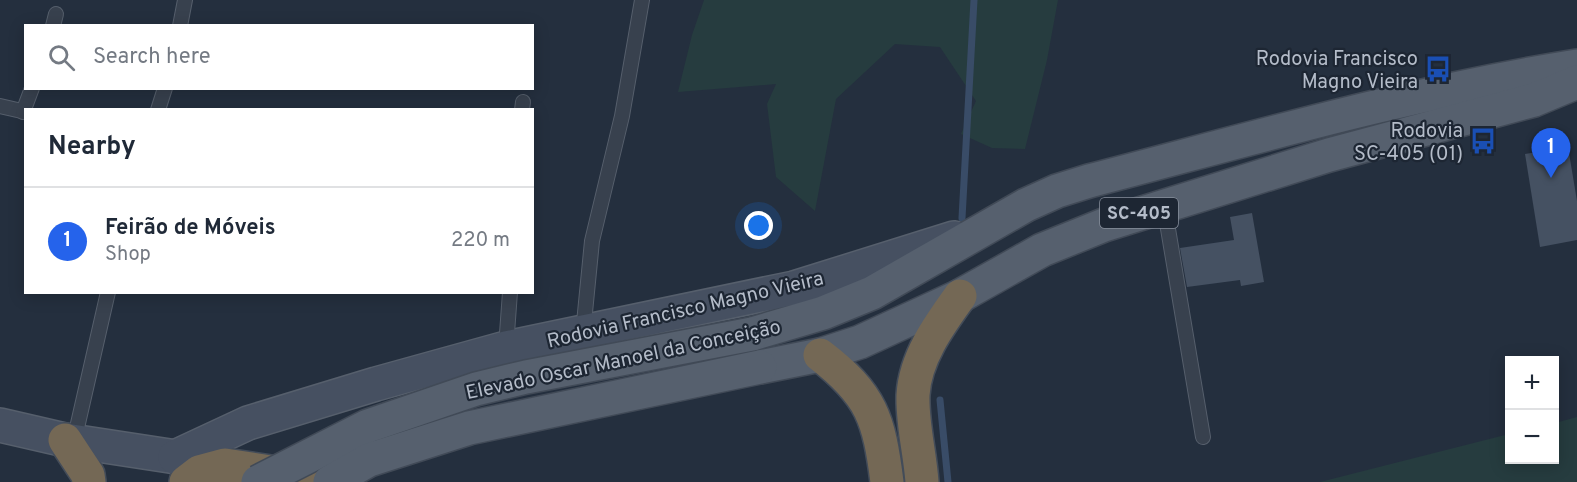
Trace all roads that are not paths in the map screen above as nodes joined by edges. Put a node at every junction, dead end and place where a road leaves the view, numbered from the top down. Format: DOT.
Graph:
graph roads {
  1 [pos="185,0"];
  2 [pos="642,0"];
  3 [pos="180,24"];
  4 [pos="1577,66"];
  5 [pos="1577,82"];
  6 [pos="31,90"];
  7 [pos="164,90"];
  8 [pos="0,106"];
  9 [pos="25,108"];
  10 [pos="159,108"];
  11 [pos="24,112"];
  12 [pos="1330,118"];
  13 [pos="1329,155"];
  14 [pos="1164,204"];
  15 [pos="984,229"];
  16 [pos="107,294"];
  17 [pos="510,294"];
  18 [pos="960,296"];
  19 [pos="583,333"];
  20 [pos="506,348"];
  21 [pos="820,355"];
  22 [pos="0,425"];
  23 [pos="1203,437"];
  24 [pos="70,440"];
  25 [pos="181,469"];
  26 [pos="89,482"];
  27 [pos="258,482"];
  28 [pos="330,482"];
  29 [pos="335,482"];
  30 [pos="887,482"];
  31 [pos="922,482"];
  1 -- 3 [label="lane"];
  2 -- 19 [label="lane"];
  4 -- 12 [label="main road, Rodovia Francisco Magno Vieira / SC-405"];
  5 -- 13 [label="main road, SC-405"];
  6 -- 9 [label="lane"];
  7 -- 10 [label="lane"];
  8 -- 11 [label="lane"];
  12 -- 13 [label="main road"];
  12 -- 15 [label="main road, Rodovia Francisco Magno Vieira / SC-405"];
  13 -- 14 [label="main road, SC-405"];
  14 -- 18 [label="main road, SC-405"];
  14 -- 23 [label="lane"];
  15 -- 19 [label="main road, Rodovia Francisco Magno Vieira"];
  15 -- 27 [label="main road, Elevado Oscar Manoel da Conceição, bridge"];
  16 -- 24 [label="lane"];
  17 -- 20 [label="lane"];
  18 -- 21 [label="main road, Elevado Oscar Manoel da Conceição"];
  18 -- 31 [label="highway"];
  19 -- 20 [label="main road, Rodovia Francisco Magno Vieira"];
  20 -- 25 [label="main road, Rodovia Francisco Magno Vieira"];
  21 -- 28 [label="main road, Elevado Oscar Manoel da Conceição, bridge"];
  21 -- 30 [label="highway"];
  22 -- 24 [label="main road"];
  24 -- 25 [label="main road"];
  24 -- 26 [label="highway"];
  25 -- 29 [label="highway"];
}
